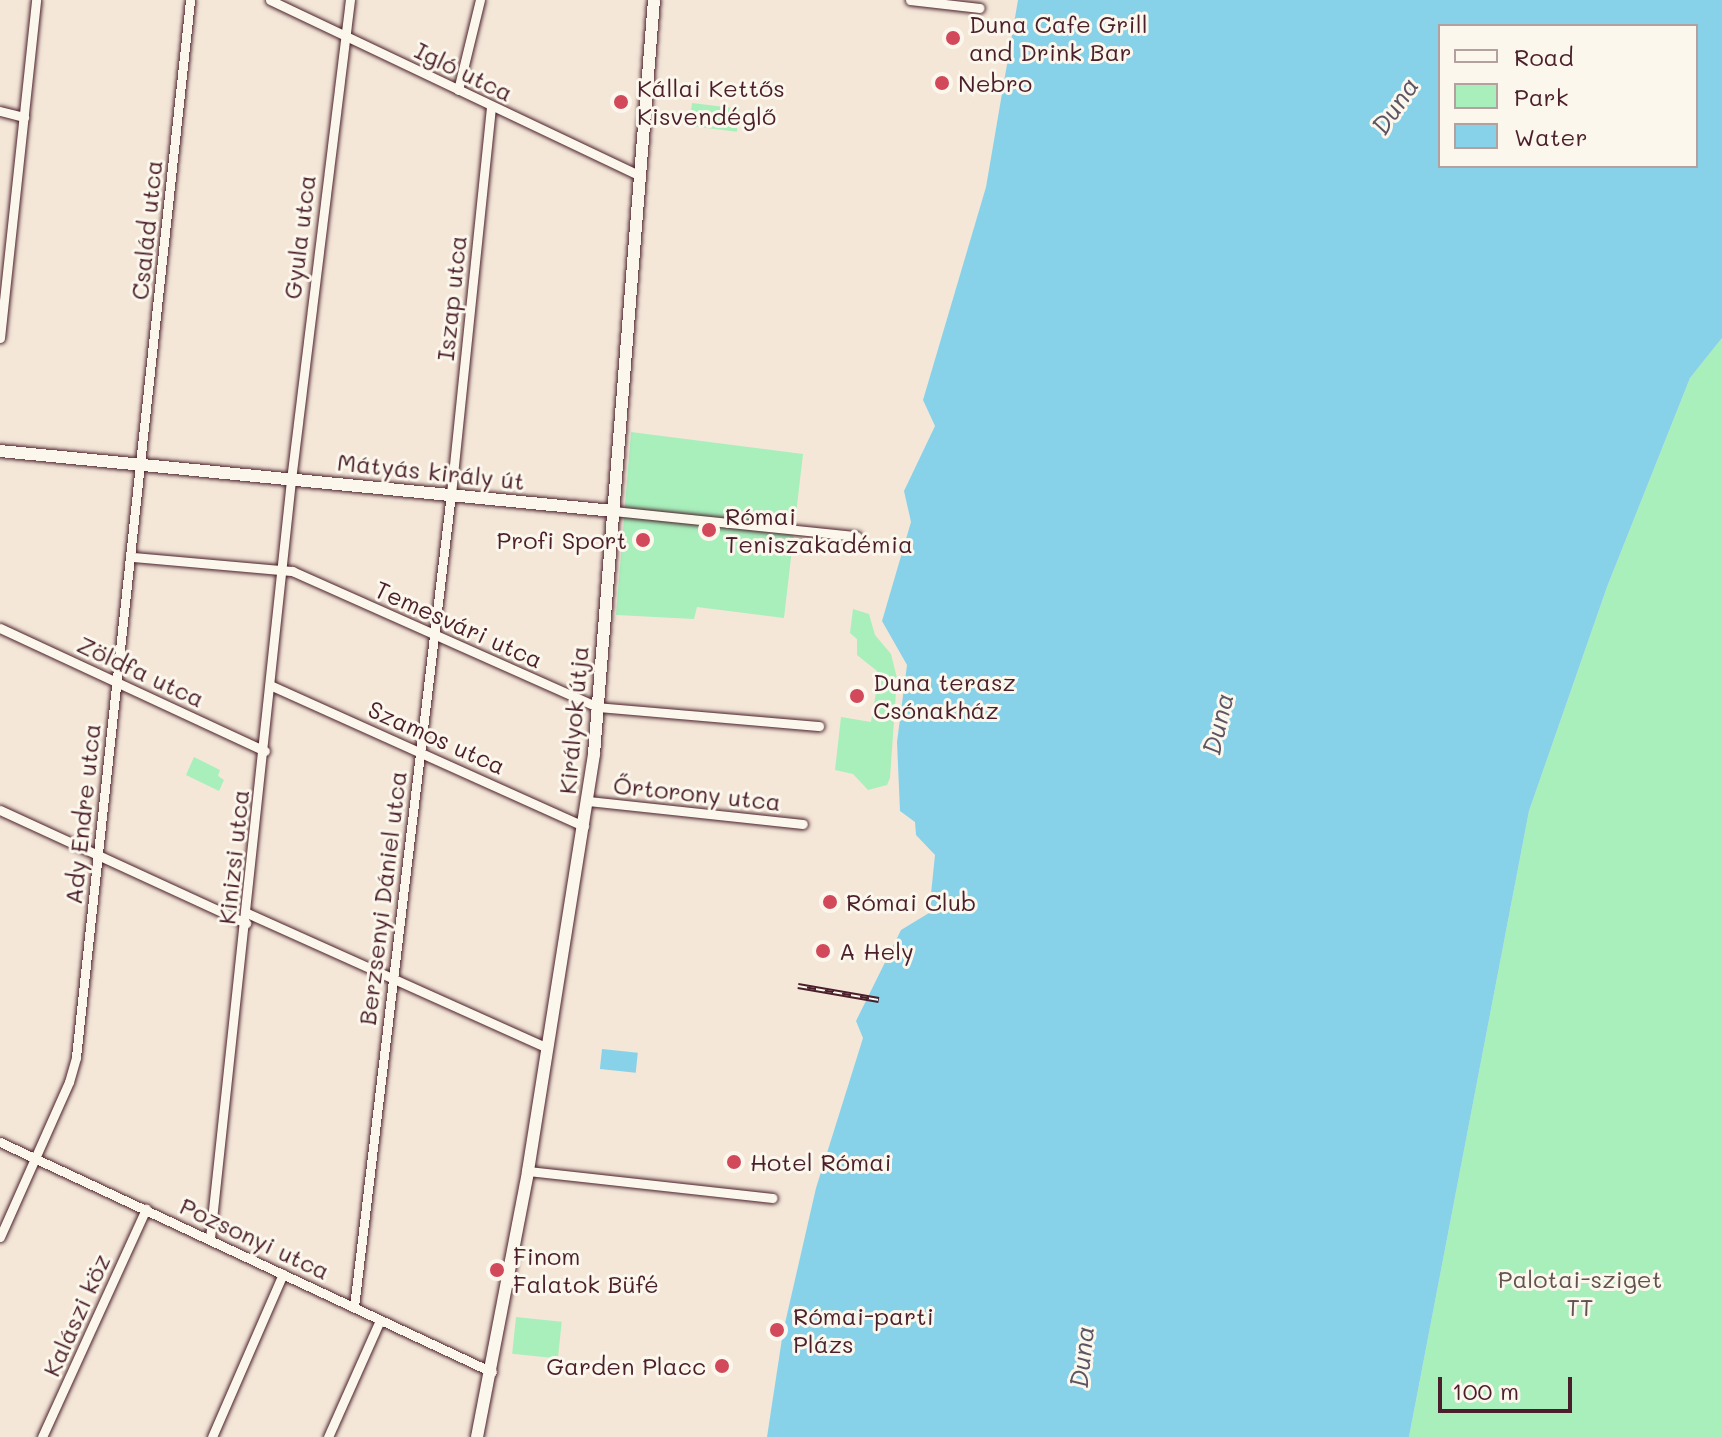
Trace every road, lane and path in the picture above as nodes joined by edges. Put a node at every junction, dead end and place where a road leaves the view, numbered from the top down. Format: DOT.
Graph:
graph roads {
  1 [pos="36,0"];
  2 [pos="190,0"];
  3 [pos="270,0"];
  4 [pos="350,0"];
  5 [pos="480,0"];
  6 [pos="654,0"];
  7 [pos="910,0"];
  8 [pos="980,8"];
  9 [pos="343,36"];
  10 [pos="458,90"];
  11 [pos="491,106"];
  12 [pos="0,111"];
  13 [pos="24,117"];
  14 [pos="640,176"];
  15 [pos="2,316"];
  16 [pos="0,338"];
  17 [pos="0,451"];
  18 [pos="141,465"];
  19 [pos="291,480"];
  20 [pos="451,494"];
  21 [pos="613,511"];
  22 [pos="857,536"];
  23 [pos="132,557"];
  24 [pos="284,571"];
  25 [pos="0,628"];
  26 [pos="434,635"];
  27 [pos="117,682"];
  28 [pos="272,686"];
  29 [pos="597,707"];
  30 [pos="819,726"];
  31 [pos="265,751"];
  32 [pos="421,751"];
  33 [pos="588,801"];
  34 [pos="0,810"];
  35 [pos="803,824"];
  36 [pos="584,826"];
  37 [pos="98,856"];
  38 [pos="247,918"];
  39 [pos="391,982"];
  40 [pos="547,1048"];
  41 [pos="0,1142"];
  42 [pos="35,1159"];
  43 [pos="528,1171"];
  44 [pos="773,1198"];
  45 [pos="146,1209"];
  46 [pos="0,1237"];
  47 [pos="210,1238"];
  48 [pos="283,1274"];
  49 [pos="354,1307"];
  50 [pos="380,1320"];
  51 [pos="492,1372"];
  52 [pos="42,1437"];
  53 [pos="212,1437"];
  54 [pos="328,1437"];
  55 [pos="477,1437"];
  1 -- 13 [label="street"];
  2 -- 18 [label="street, Család utca"];
  3 -- 9 [label="street, Igló utca"];
  4 -- 9 [label="street, Gyula utca"];
  5 -- 10 [label="street"];
  6 -- 14 [label="street, Királyok útja"];
  7 -- 8 [label="street"];
  9 -- 10 [label="street, Igló utca"];
  9 -- 19 [label="street, Gyula utca"];
  10 -- 11 [label="street, Igló utca"];
  11 -- 14 [label="street, Igló utca"];
  11 -- 20 [label="street, Iszap utca"];
  12 -- 13 [label="street"];
  13 -- 15 [label="street"];
  14 -- 21 [label="street, Királyok útja"];
  15 -- 16 [label="street"];
  17 -- 18 [label="street, Mátyás király út"];
  18 -- 19 [label="street, Mátyás király út"];
  18 -- 23 [label="street, Ady Endre utca"];
  19 -- 20 [label="street, Mátyás király út"];
  19 -- 24 [label="street, Kinizsi utca"];
  20 -- 21 [label="street, Mátyás király út"];
  20 -- 26 [label="street, Berzsenyi Dániel utca"];
  21 -- 22 [label="street, Mátyás király út"];
  21 -- 29 [label="street, Királyok útja"];
  23 -- 24 [label="street, Temesvári utca"];
  23 -- 27 [label="street, Ady Endre utca"];
  24 -- 26 [label="street, Temesvári utca"];
  24 -- 28 [label="street, Kinizsi utca"];
  25 -- 27 [label="street, Zöldfa utca"];
  26 -- 29 [label="street, Temesvári utca"];
  26 -- 32 [label="street, Berzsenyi Dániel utca"];
  27 -- 31 [label="street, Zöldfa utca"];
  27 -- 37 [label="street, Ady Endre utca"];
  28 -- 31 [label="street, Kinizsi utca"];
  28 -- 32 [label="street, Szamos utca"];
  29 -- 30 [label="street, Temesvári utca"];
  29 -- 33 [label="street, Királyok útja"];
  31 -- 38 [label="street, Kinizsi utca"];
  32 -- 36 [label="street, Szamos utca"];
  32 -- 39 [label="street, Berzsenyi Dániel utca"];
  33 -- 35 [label="street, Őrtorony utca"];
  33 -- 36 [label="street, Királyok útja"];
  34 -- 37 [label="street"];
  36 -- 40 [label="street, Királyok útja"];
  37 -- 38 [label="street"];
  37 -- 42 [label="street, Ady Endre utca"];
  38 -- 39 [label="street"];
  38 -- 47 [label="street, Kinizsi utca"];
  39 -- 40 [label="street"];
  39 -- 49 [label="street, Berzsenyi Dániel utca"];
  40 -- 43 [label="street, Királyok útja"];
  41 -- 42 [label="street, Pozsonyi utca"];
  42 -- 45 [label="street, Pozsonyi utca"];
  42 -- 46 [label="street, Ady Endre utca"];
  43 -- 44 [label="street"];
  43 -- 51 [label="street, Királyok útja"];
  45 -- 47 [label="street, Pozsonyi utca"];
  45 -- 52 [label="street, Kalászi köz"];
  47 -- 48 [label="street, Pozsonyi utca"];
  48 -- 49 [label="street, Pozsonyi utca"];
  48 -- 53 [label="street"];
  49 -- 50 [label="street, Pozsonyi utca"];
  50 -- 51 [label="street, Pozsonyi utca"];
  50 -- 54 [label="street"];
  51 -- 55 [label="street, Királyok útja"];
}
